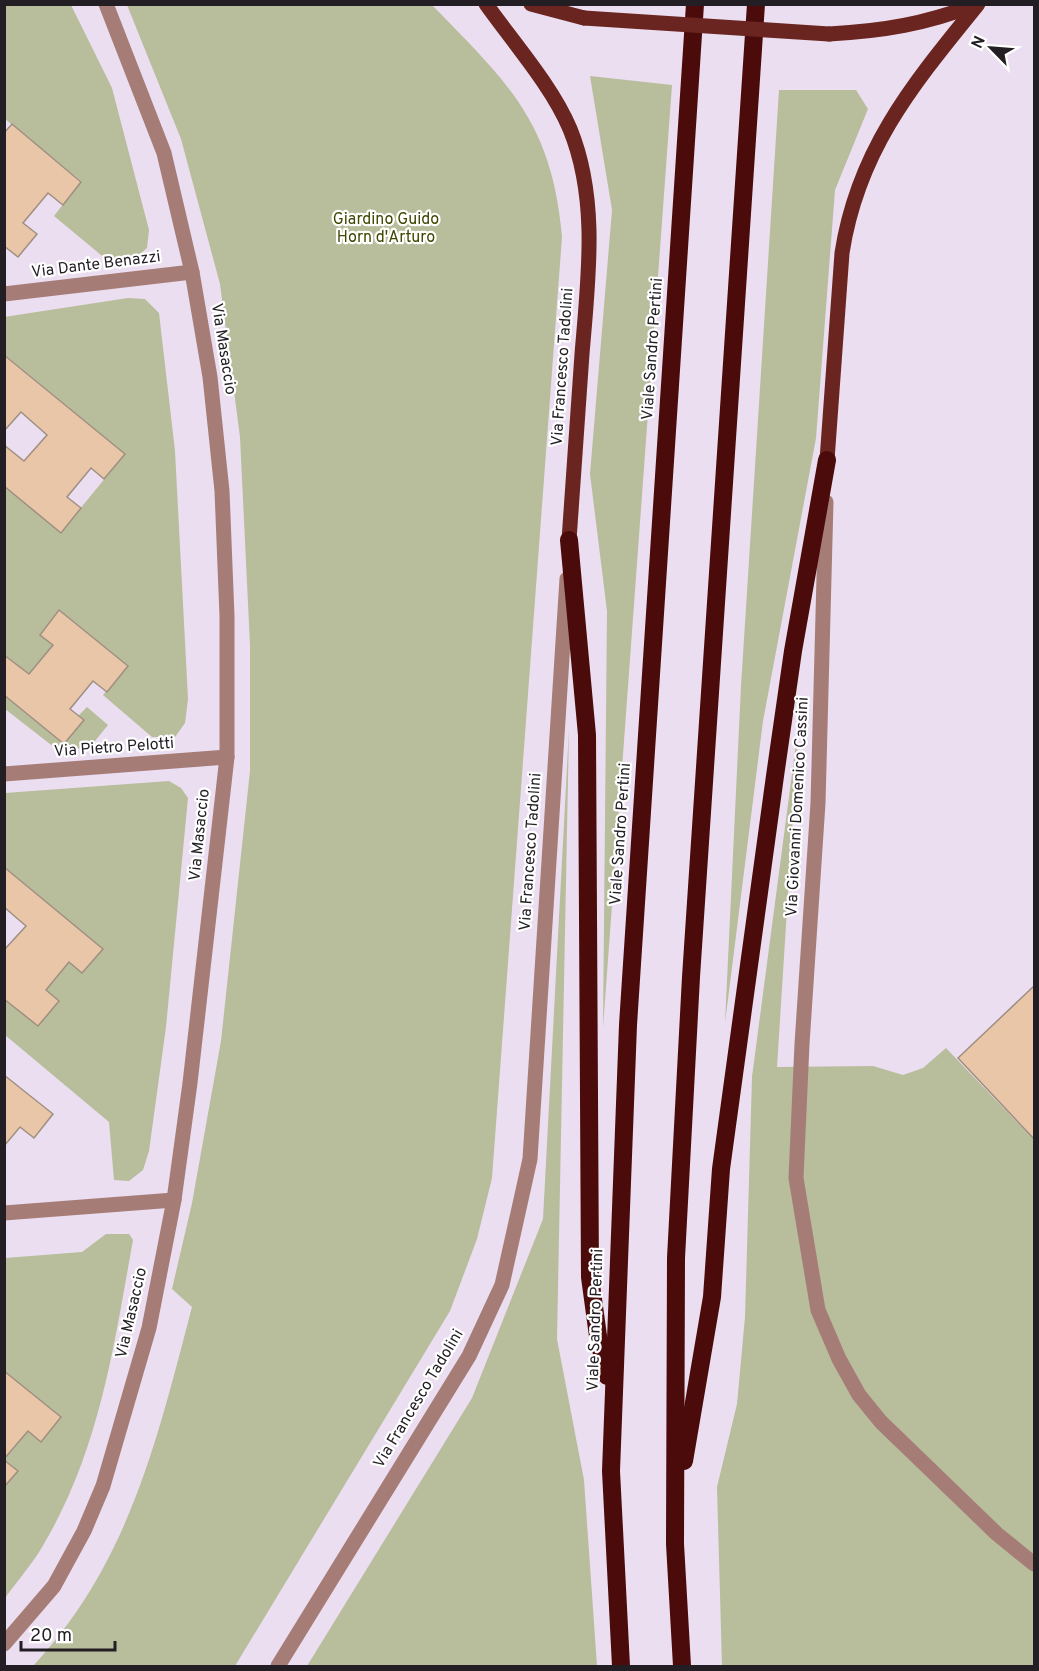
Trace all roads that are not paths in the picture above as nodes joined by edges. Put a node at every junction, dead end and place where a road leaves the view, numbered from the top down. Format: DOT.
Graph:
graph roads {
  1 [pos="106,4"];
  2 [pos="486,4"];
  3 [pos="531,4"];
  4 [pos="695,4"];
  5 [pos="756,4"];
  6 [pos="978,4"];
  7 [pos="192,272"];
  8 [pos="4,294"];
  9 [pos="827,460"];
  10 [pos="569,540"];
  11 [pos="227,757"];
  12 [pos="4,774"];
  13 [pos="174,1200"];
  14 [pos="4,1213"];
  15 [pos="612,1398"];
  16 [pos="677,1498"];
  17 [pos="1035,1564"];
  18 [pos="4,1644"];
  19 [pos="278,1666"];
  20 [pos="621,1666"];
  21 [pos="682,1666"];
  1 -- 7 [label="street, Via Masaccio"];
  2 -- 10 [label="main road, Via Francesco Tadolini"];
  3 -- 6 [label="main road, bridge"];
  4 -- 15 [label="highway, Viale Sandro Pertini"];
  5 -- 16 [label="highway"];
  6 -- 9 [label="main road, Via Giovanni Domenico Cassini"];
  7 -- 8 [label="street, Via Dante Benazzi"];
  7 -- 11 [label="street, Via Masaccio"];
  9 -- 16 [label="highway"];
  9 -- 17 [label="street, Via Giovanni Domenico Cassini"];
  10 -- 15 [label="highway"];
  10 -- 19 [label="street, Via Francesco Tadolini"];
  11 -- 12 [label="street, Via Pietro Pelotti"];
  11 -- 13 [label="street, Via Masaccio"];
  13 -- 14 [label="street"];
  13 -- 18 [label="street, Via Masaccio"];
  15 -- 20 [label="highway, Viale Sandro Pertini"];
  16 -- 21 [label="highway"];
}
